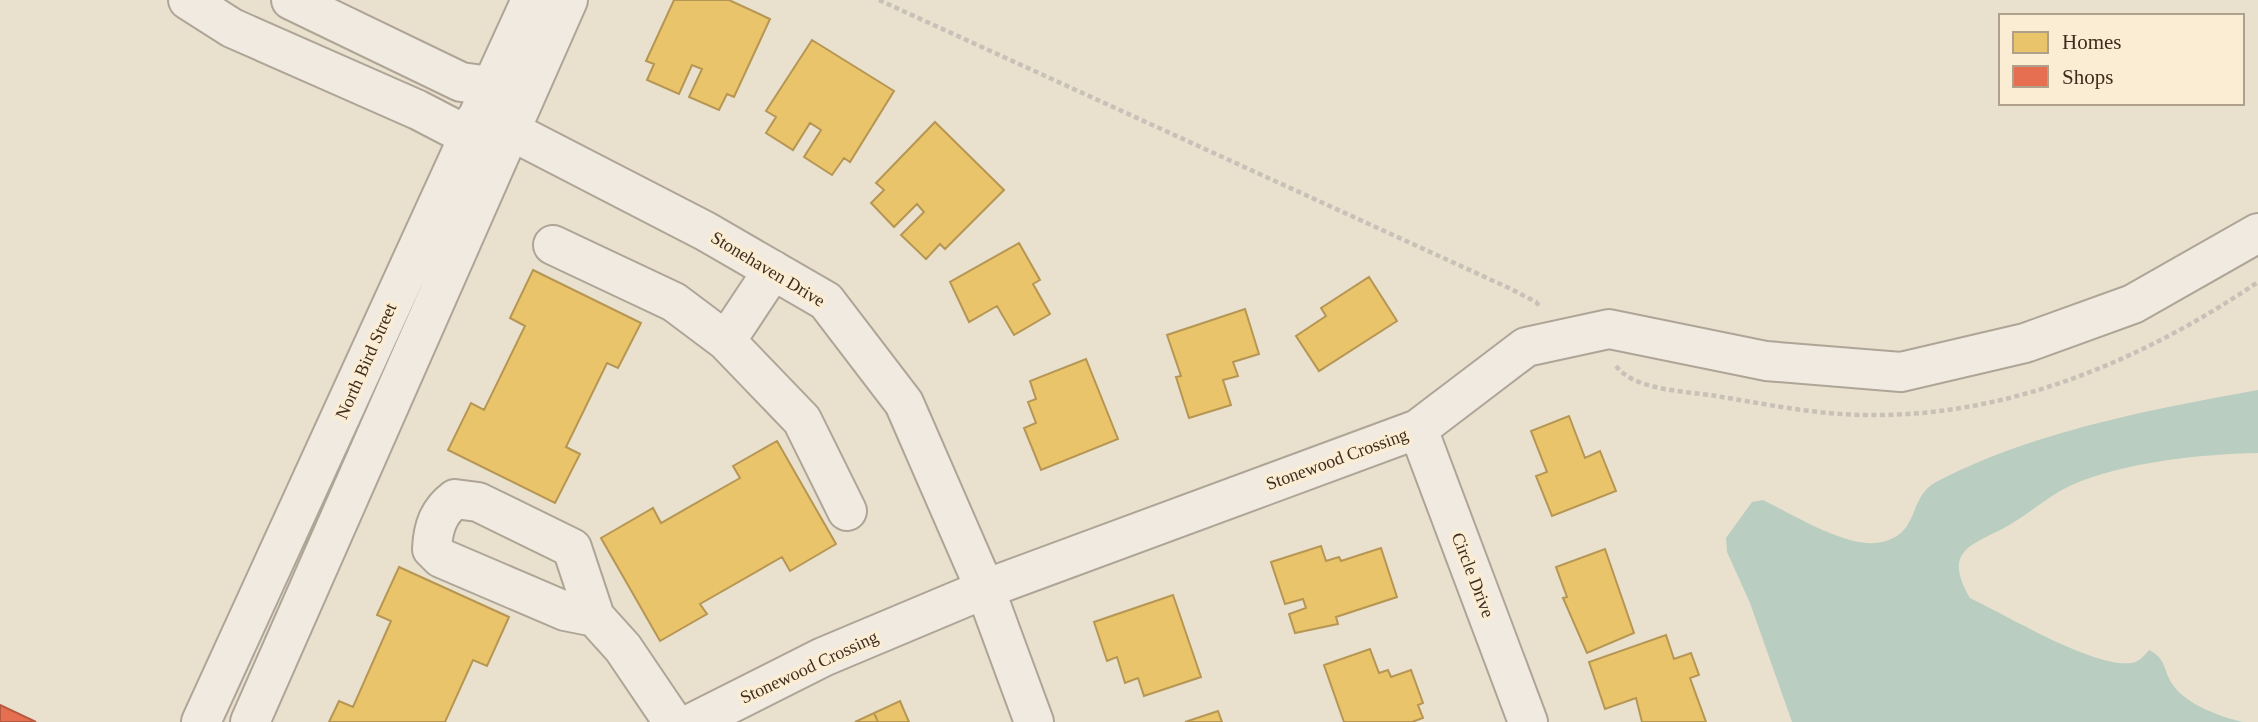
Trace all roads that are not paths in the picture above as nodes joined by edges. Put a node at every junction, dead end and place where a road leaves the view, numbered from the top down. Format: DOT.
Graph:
graph roads {
  1 [pos="188,0"];
  2 [pos="291,0"];
  3 [pos="531,0"];
  4 [pos="568,0"];
  5 [pos="478,114"];
  6 [pos="511,131"];
  7 [pos="2258,233"];
  8 [pos="553,244"];
  9 [pos="773,270"];
  10 [pos="726,341"];
  11 [pos="1418,429"];
  12 [pos="847,511"];
  13 [pos="985,589"];
  14 [pos="595,617"];
  15 [pos="201,722"];
  16 [pos="250,722"];
  17 [pos="673,722"];
  18 [pos="694,722"];
  19 [pos="1034,722"];
  20 [pos="1528,722"];
  1 -- 5 [label="street, Stonehaven Drive"];
  2 -- 5 [label="street, Stonehaven Drive"];
  3 -- 5 [label="street, North Bird Street"];
  4 -- 6 [label="street"];
  5 -- 6 [label="street, Stonehaven Drive"];
  5 -- 15 [label="street, North Bird Street"];
  6 -- 9 [label="street, Stonehaven Drive"];
  6 -- 16 [label="street"];
  7 -- 11 [label="street, Stonewood Crossing"];
  8 -- 10 [label="street"];
  9 -- 10 [label="street"];
  9 -- 13 [label="street, Stonehaven Drive"];
  10 -- 12 [label="street"];
  11 -- 13 [label="street, Stonewood Crossing"];
  11 -- 20 [label="street, Circle Drive"];
  13 -- 18 [label="street, Stonewood Crossing"];
  13 -- 19 [label="street, Stonehaven Drive"];
  14 -- 17 [label="street"];
}
